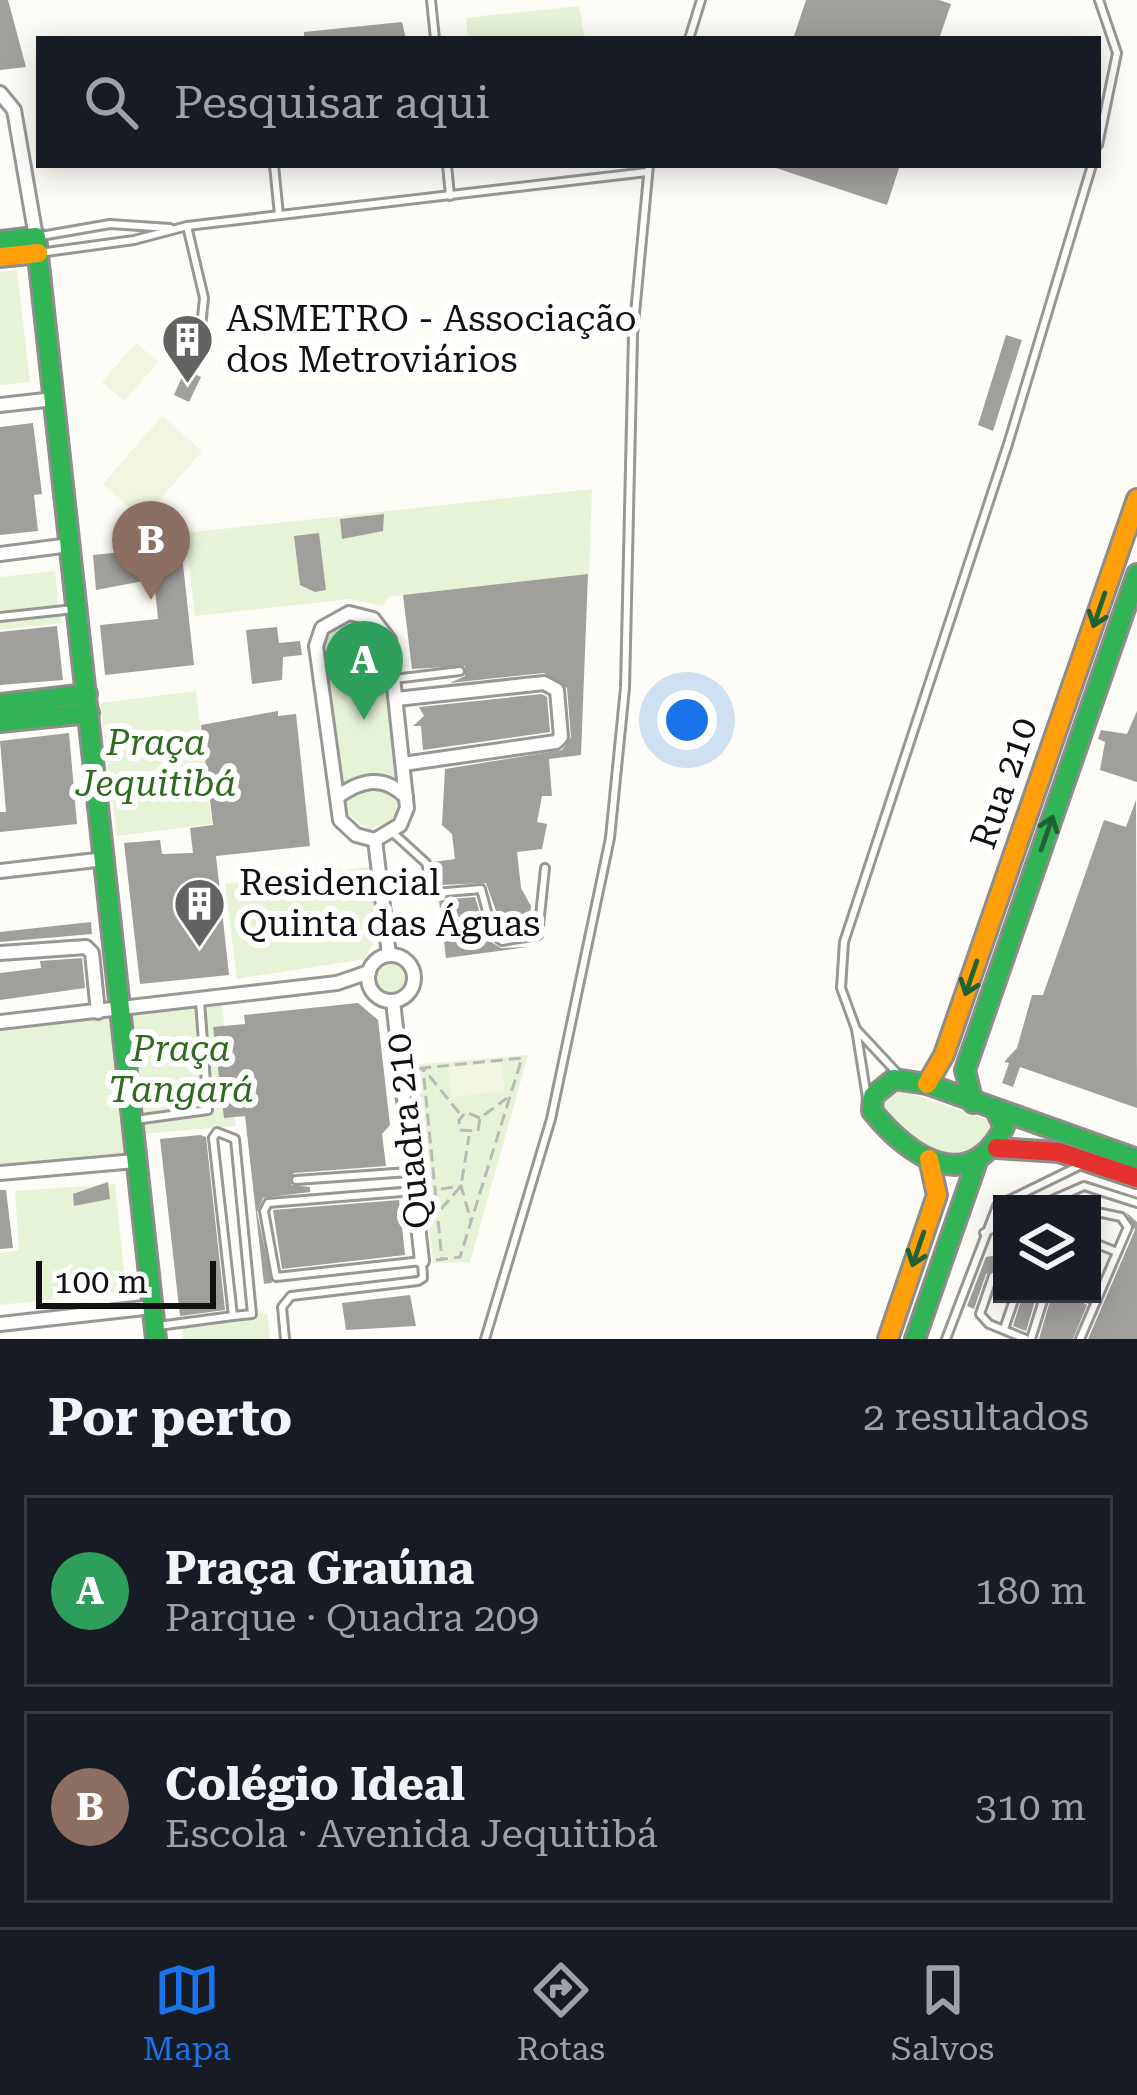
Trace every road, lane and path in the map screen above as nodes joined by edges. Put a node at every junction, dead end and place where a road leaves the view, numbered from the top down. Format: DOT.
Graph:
graph roads {
  1 [pos="431,0"];
  2 [pos="701,0"];
  3 [pos="1099,0"];
  4 [pos="435,36"];
  5 [pos="690,36"];
  6 [pos="0,93"];
  7 [pos="1101,130"];
  8 [pos="274,168"];
  9 [pos="447,168"];
  10 [pos="1091,168"];
  11 [pos="648,169"];
  12 [pos="450,196"];
  13 [pos="279,215"];
  14 [pos="187,226"];
  15 [pos="174,229"];
  16 [pos="0,241"];
  17 [pos="37,245"];
  18 [pos="0,257"];
  19 [pos="198,356"];
  20 [pos="54,399"];
  21 [pos="0,405"];
  22 [pos="1137,500"];
  23 [pos="70,545"];
  24 [pos="0,554"];
  25 [pos="1137,575"];
  26 [pos="77,609"];
  27 [pos="0,616"];
  28 [pos="460,671"];
  29 [pos="394,679"];
  30 [pos="396,699"];
  31 [pos="0,704"];
  32 [pos="88,704"];
  33 [pos="24,710"];
  34 [pos="0,722"];
  35 [pos="403,764"];
  36 [pos="337,797"];
  37 [pos="407,798"];
  38 [pos="392,832"];
  39 [pos="375,840"];
  40 [pos="105,859"];
  41 [pos="545,868"];
  42 [pos="0,872"];
  43 [pos="0,953"];
  44 [pos="389,955"];
  45 [pos="369,972"];
  46 [pos="337,983"];
  47 [pos="374,993"];
  48 [pos="200,1000"];
  49 [pos="394,1001"];
  50 [pos="121,1010"];
  51 [pos="98,1012"];
  52 [pos="0,1022"];
  53 [pos="856,1029"];
  54 [pos="423,1068"];
  55 [pos="401,1073"];
  56 [pos="903,1080"];
  57 [pos="927,1084"];
  58 [pos="510,1096"];
  59 [pos="973,1103"];
  60 [pos="872,1111"];
  61 [pos="996,1112"];
  62 [pos="461,1115"];
  63 [pos="480,1118"];
  64 [pos="132,1120"];
  65 [pos="469,1135"];
  66 [pos="997,1148"];
  67 [pos="929,1159"];
  68 [pos="1089,1160"];
  69 [pos="1137,1160"];
  70 [pos="136,1161"];
  71 [pos="976,1164"];
  72 [pos="412,1172"];
  73 [pos="0,1173"];
  74 [pos="1137,1178"];
  75 [pos="296,1180"];
  76 [pos="460,1186"];
  77 [pos="437,1190"];
  78 [pos="414,1191"];
  79 [pos="1064,1195"];
  80 [pos="1137,1203"];
  81 [pos="438,1212"];
  82 [pos="1101,1213"];
  83 [pos="472,1222"];
  84 [pos="993,1228"];
  85 [pos="984,1233"];
  86 [pos="1101,1245"];
  87 [pos="1118,1252"];
  88 [pos="442,1260"];
  89 [pos="422,1261"];
  90 [pos="1101,1274"];
  91 [pos="993,1276"];
  92 [pos="1107,1276"];
  93 [pos="1101,1290"];
  94 [pos="1013,1303"];
  95 [pos="1042,1303"];
  96 [pos="1096,1303"];
  97 [pos="233,1316"];
  98 [pos="0,1324"];
  99 [pos="155,1324"];
  100 [pos="1004,1329"];
  101 [pos="285,1339"];
  102 [pos="485,1339"];
  103 [pos="888,1339"];
  104 [pos="916,1339"];
  105 [pos="946,1339"];
  106 [pos="1028,1339"];
  107 [pos="1080,1339"];
  1 -- 4 [label="lane"];
  2 -- 5 [label="lane"];
  3 -- 7 [label="lane"];
  6 -- 17 [label="street"];
  8 -- 13 [label="lane"];
  9 -- 12 [label="lane"];
  10 -- 53 [label="lane"];
  11 -- 12 [label="lane"];
  11 -- 102 [label="lane"];
  12 -- 13 [label="lane"];
  13 -- 14 [label="lane"];
  14 -- 15 [label="lane"];
  14 -- 19 [label="lane"];
  15 -- 17 [label="lane"];
  15 -- 17 [label="lane"];
  16 -- 17 [label="main road"];
  17 -- 18 [label="main road"];
  17 -- 20 [label="main road"];
  20 -- 21 [label="street"];
  20 -- 23 [label="main road"];
  22 -- 57 [label="main road, Rua 210, one-way"];
  23 -- 24 [label="street"];
  23 -- 26 [label="main road"];
  59 -- 25 [label="main road, Rua 210, one-way"];
  26 -- 27 [label="lane"];
  26 -- 32 [label="main road"];
  28 -- 29 [label="lane"];
  29 -- 30 [label="street"];
  29 -- 36 [label="street"];
  30 -- 35 [label="street"];
  30 -- 35 [label="street"];
  31 -- 33 [label="main road"];
  32 -- 33 [label="main road"];
  32 -- 40 [label="main road"];
  33 -- 34 [label="main road"];
  35 -- 37 [label="street"];
  36 -- 37 [label="street"];
  36 -- 39 [label="street"];
  37 -- 38 [label="street"];
  38 -- 39 [label="street"];
  38 -- 41 [label="lane"];
  39 -- 44 [label="street"];
  40 -- 42 [label="street"];
  40 -- 50 [label="main road"];
  43 -- 51 [label="street"];
  44 -- 45 [label="street"];
  44 -- 49 [label="street"];
  45 -- 46 [label="street"];
  45 -- 47 [label="street"];
  46 -- 47 [label="street"];
  46 -- 48 [label="street"];
  47 -- 49 [label="street"];
  48 -- 50 [label="street"];
  48 -- 64 [label="lane"];
  49 -- 55 [label="street, Quadra 210"];
  50 -- 51 [label="street"];
  50 -- 64 [label="main road"];
  51 -- 52 [label="street"];
  53 -- 56 [label="lane"];
  53 -- 60 [label="lane"];
  54 -- 55 [label="path"];
  54 -- 58 [label="path"];
  54 -- 62 [label="path"];
  54 -- 77 [label="path"];
  55 -- 72 [label="street, Quadra 210"];
  56 -- 57 [label="main road"];
  56 -- 60 [label="main road"];
  57 -- 59 [label="main road"];
  58 -- 63 [label="path"];
  58 -- 83 [label="path"];
  59 -- 61 [label="main road"];
  60 -- 67 [label="main road"];
  61 -- 66 [label="main road"];
  61 -- 69 [label="main road"];
  62 -- 63 [label="path"];
  62 -- 65 [label="path"];
  63 -- 65 [label="path"];
  64 -- 70 [label="main road"];
  65 -- 76 [label="path"];
  66 -- 68 [label="main road"];
  66 -- 71 [label="main road"];
  67 -- 71 [label="main road"];
  67 -- 103 [label="main road, one-way"];
  68 -- 74 [label="main road"];
  68 -- 85 [label="lane"];
  70 -- 73 [label="street"];
  70 -- 99 [label="main road"];
  71 -- 104 [label="main road"];
  72 -- 75 [label="lane"];
  72 -- 78 [label="street, Quadra 210"];
  76 -- 77 [label="path"];
  76 -- 81 [label="path"];
  76 -- 83 [label="path"];
  77 -- 81 [label="path"];
  78 -- 89 [label="street, Quadra 210"];
  78 -- 89 [label="lane"];
  79 -- 80 [label="lane"];
  81 -- 88 [label="path"];
  82 -- 87 [label="lane"];
  83 -- 88 [label="path"];
  84 -- 85 [label="lane"];
  85 -- 105 [label="lane"];
  86 -- 87 [label="lane"];
  87 -- 92 [label="lane"];
  88 -- 89 [label="path"];
  89 -- 101 [label="lane"];
  90 -- 92 [label="lane"];
  91 -- 100 [label="lane"];
  92 -- 93 [label="lane"];
  94 -- 100 [label="lane"];
  95 -- 106 [label="lane"];
  96 -- 107 [label="lane"];
  97 -- 97 [label="lane"];
  97 -- 99 [label="lane"];
  98 -- 99 [label="street"];
  100 -- 106 [label="lane"];
}
